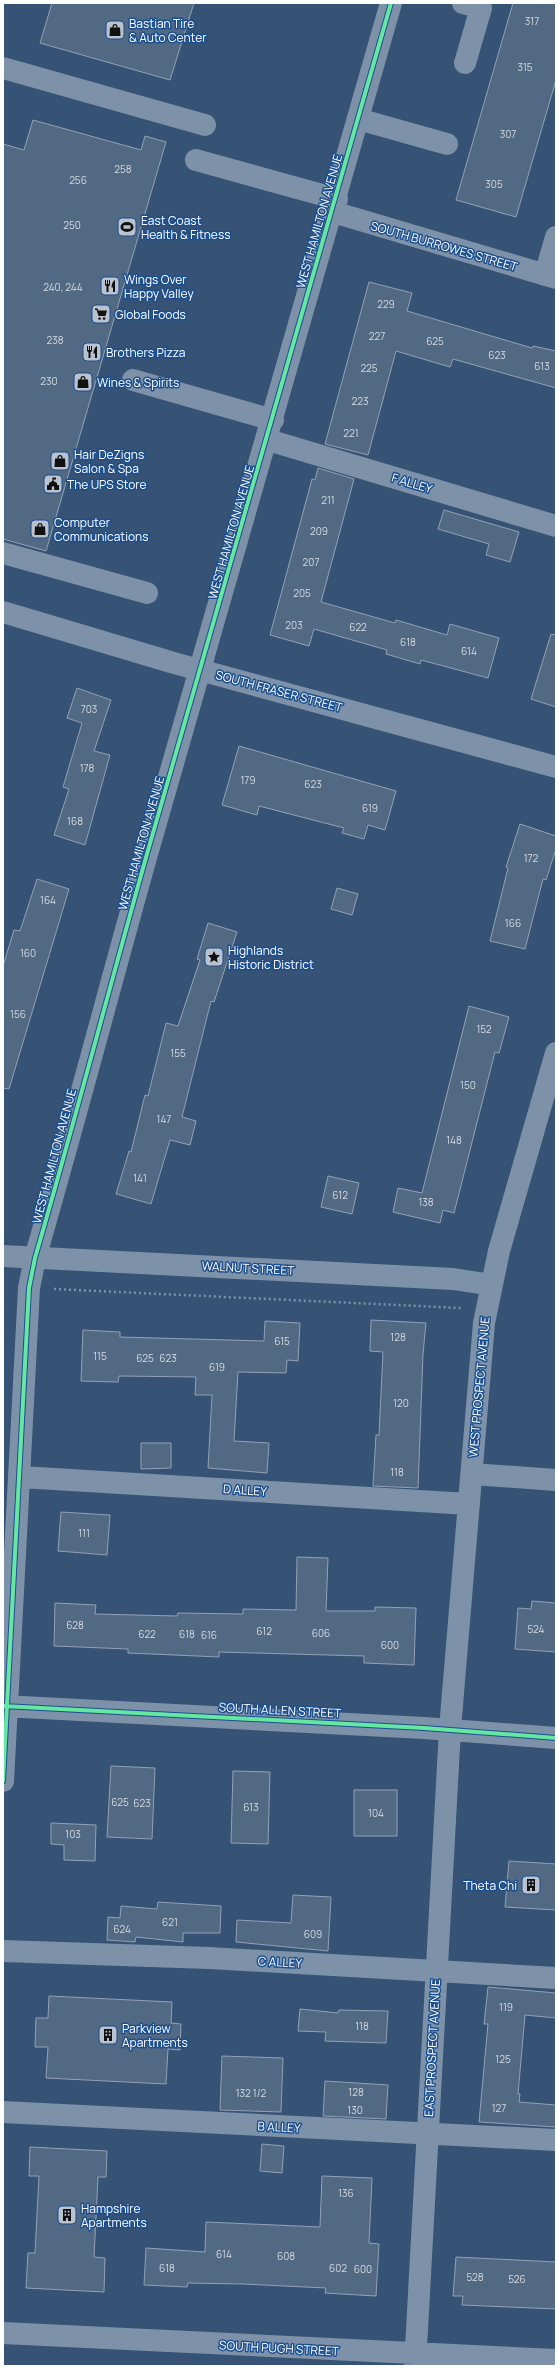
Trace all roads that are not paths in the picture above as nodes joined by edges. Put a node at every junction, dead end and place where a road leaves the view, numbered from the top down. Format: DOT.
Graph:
graph roads {
  1 [pos="390,3"];
  2 [pos="475,5"];
  3 [pos="465,63"];
  4 [pos="3,68"];
  5 [pos="358,119"];
  6 [pos="206,125"];
  7 [pos="447,144"];
  8 [pos="196,160"];
  9 [pos="335,206"];
  10 [pos="556,237"];
  11 [pos="550,276"];
  12 [pos="133,380"];
  13 [pos="271,430"];
  14 [pos="556,526"];
  15 [pos="3,553"];
  16 [pos="147,592"];
  17 [pos="3,612"];
  18 [pos="201,670"];
  19 [pos="556,767"];
  20 [pos="556,1053"];
  21 [pos="3,1256"];
  22 [pos="35,1258"];
  23 [pos="492,1285"];
  24 [pos="472,1474"];
  25 [pos="21,1477"];
  26 [pos="556,1480"];
  27 [pos="469,1504"];
  28 [pos="5,1706"];
  29 [pos="450,1729"];
  30 [pos="556,1738"];
  31 [pos="3,1781"];
  32 [pos="3,1951"];
  33 [pos="435,1972"];
  34 [pos="556,1978"];
  35 [pos="3,2112"];
  36 [pos="428,2135"];
  37 [pos="556,2140"];
  38 [pos="3,2333"];
  39 [pos="415,2360"];
  40 [pos="556,2360"];
  1 -- 5 [label="street, WEST HAMILTON AVENUE"];
  2 -- 3 [label="street"];
  4 -- 6 [label="street"];
  5 -- 7 [label="street"];
  5 -- 9 [label="street, WEST HAMILTON AVENUE"];
  8 -- 9 [label="street, SOUTH BURROWES STREET"];
  9 -- 11 [label="street, SOUTH BURROWES STREET"];
  9 -- 13 [label="street, WEST HAMILTON AVENUE"];
  10 -- 11 [label="street"];
  12 -- 13 [label="street, F ALLEY"];
  13 -- 14 [label="street, F ALLEY"];
  13 -- 18 [label="street, WEST HAMILTON AVENUE"];
  15 -- 16 [label="street"];
  17 -- 18 [label="street, SOUTH FRASER STREET"];
  18 -- 19 [label="street, SOUTH FRASER STREET"];
  18 -- 22 [label="street, WEST HAMILTON AVENUE"];
  20 -- 23 [label="street, WEST PROSPECT AVENUE"];
  21 -- 22 [label="street, WALNUT STREET"];
  22 -- 23 [label="street, WALNUT STREET"];
  22 -- 25 [label="street, WEST HAMILTON AVENUE"];
  23 -- 24 [label="street, WEST PROSPECT AVENUE"];
  24 -- 26 [label="street"];
  24 -- 27 [label="street, WEST PROSPECT AVENUE"];
  25 -- 27 [label="street, D ALLEY"];
  25 -- 28 [label="street, WEST HAMILTON AVENUE"];
  27 -- 29 [label="street, WEST PROSPECT AVENUE"];
  28 -- 29 [label="street, SOUTH ALLEN STREET"];
  28 -- 31 [label="street, WEST HAMILTON AVENUE"];
  29 -- 30 [label="street, SOUTH ALLEN STREET"];
  29 -- 33 [label="street, EAST PROSPECT AVENUE"];
  32 -- 33 [label="street, C ALLEY"];
  33 -- 34 [label="street, C ALLEY"];
  33 -- 36 [label="street, EAST PROSPECT AVENUE"];
  35 -- 36 [label="street, B ALLEY"];
  36 -- 37 [label="street, B ALLEY"];
  36 -- 39 [label="street, EAST PROSPECT AVENUE"];
  38 -- 39 [label="street, SOUTH PUGH STREET"];
  39 -- 40 [label="street, SOUTH PUGH STREET"];
}
